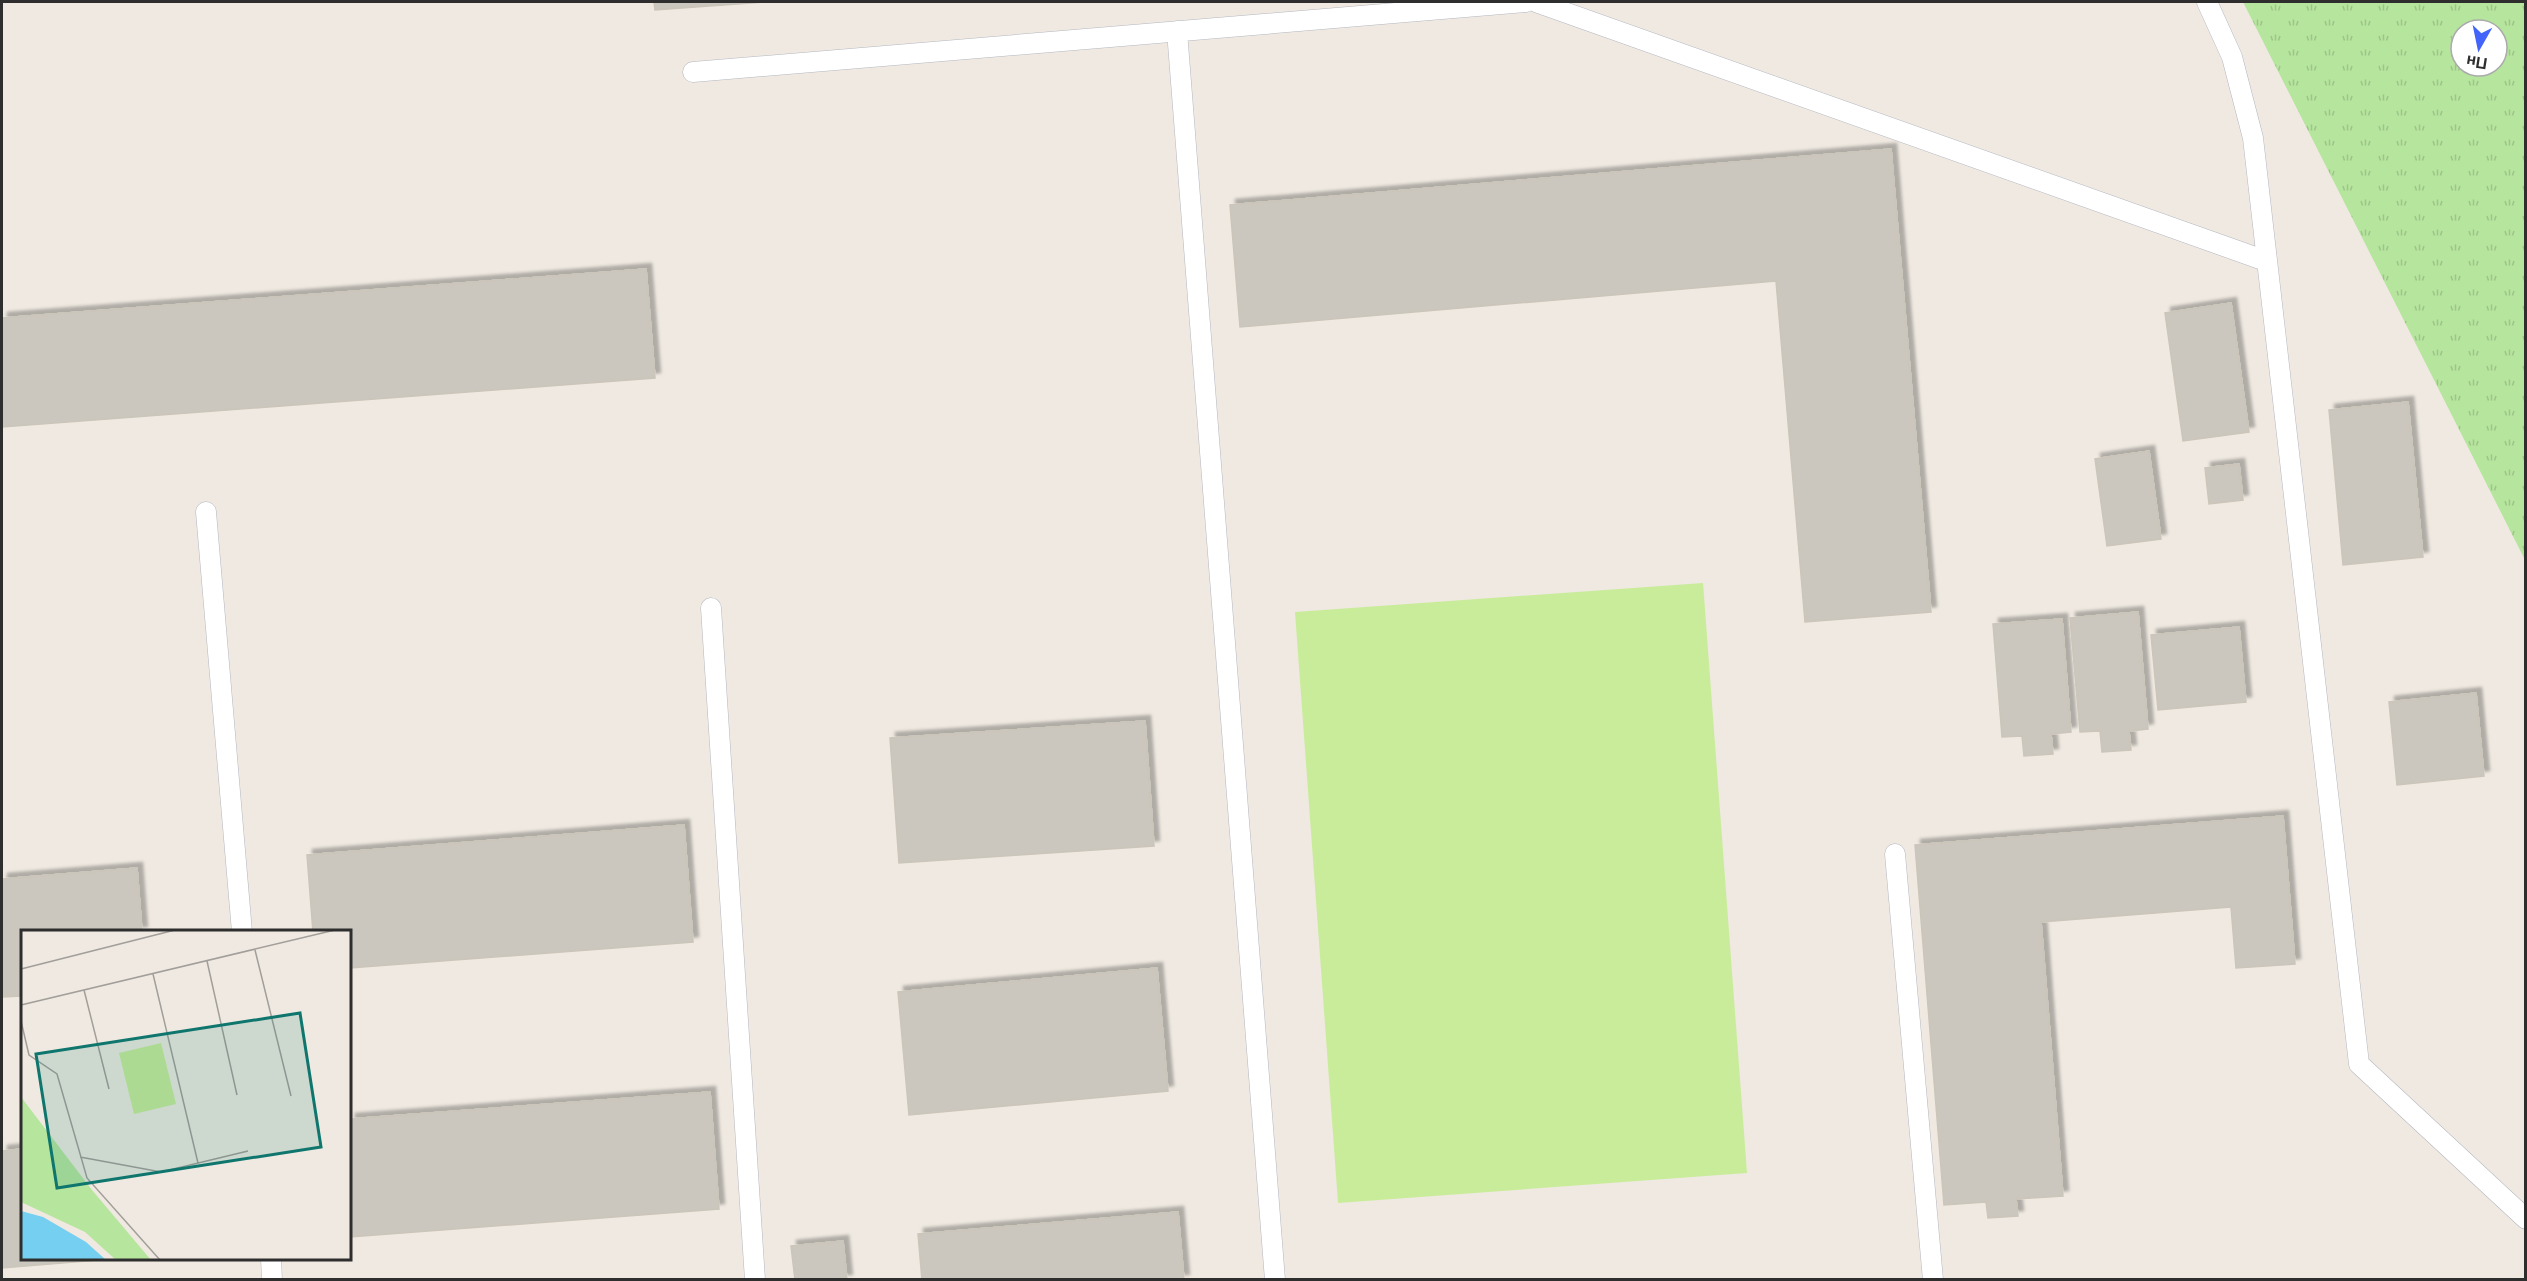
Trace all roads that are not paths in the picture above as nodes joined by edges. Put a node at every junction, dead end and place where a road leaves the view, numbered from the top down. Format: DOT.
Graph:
graph roads {
  1 [pos="1526,2"];
  2 [pos="1536,2"];
  3 [pos="2207,2"];
  4 [pos="1177,31"];
  5 [pos="693,72"];
  6 [pos="2266,261"];
  7 [pos="206,512"];
  8 [pos="711,608"];
  9 [pos="1895,854"];
  10 [pos="242,930"];
  11 [pos="2526,1219"];
  12 [pos="271,1260"];
  13 [pos="272,1280"];
  14 [pos="755,1280"];
  15 [pos="1275,1280"];
  16 [pos="1933,1280"];
  1 -- 4 [label="lane"];
  2 -- 6 [label="lane"];
  3 -- 6 [label="lane"];
  4 -- 5 [label="lane"];
  4 -- 15 [label="lane"];
  6 -- 11 [label="lane"];
  7 -- 10 [label="lane"];
  8 -- 14 [label="lane"];
  9 -- 16 [label="lane"];
  12 -- 13 [label="lane"];
}
